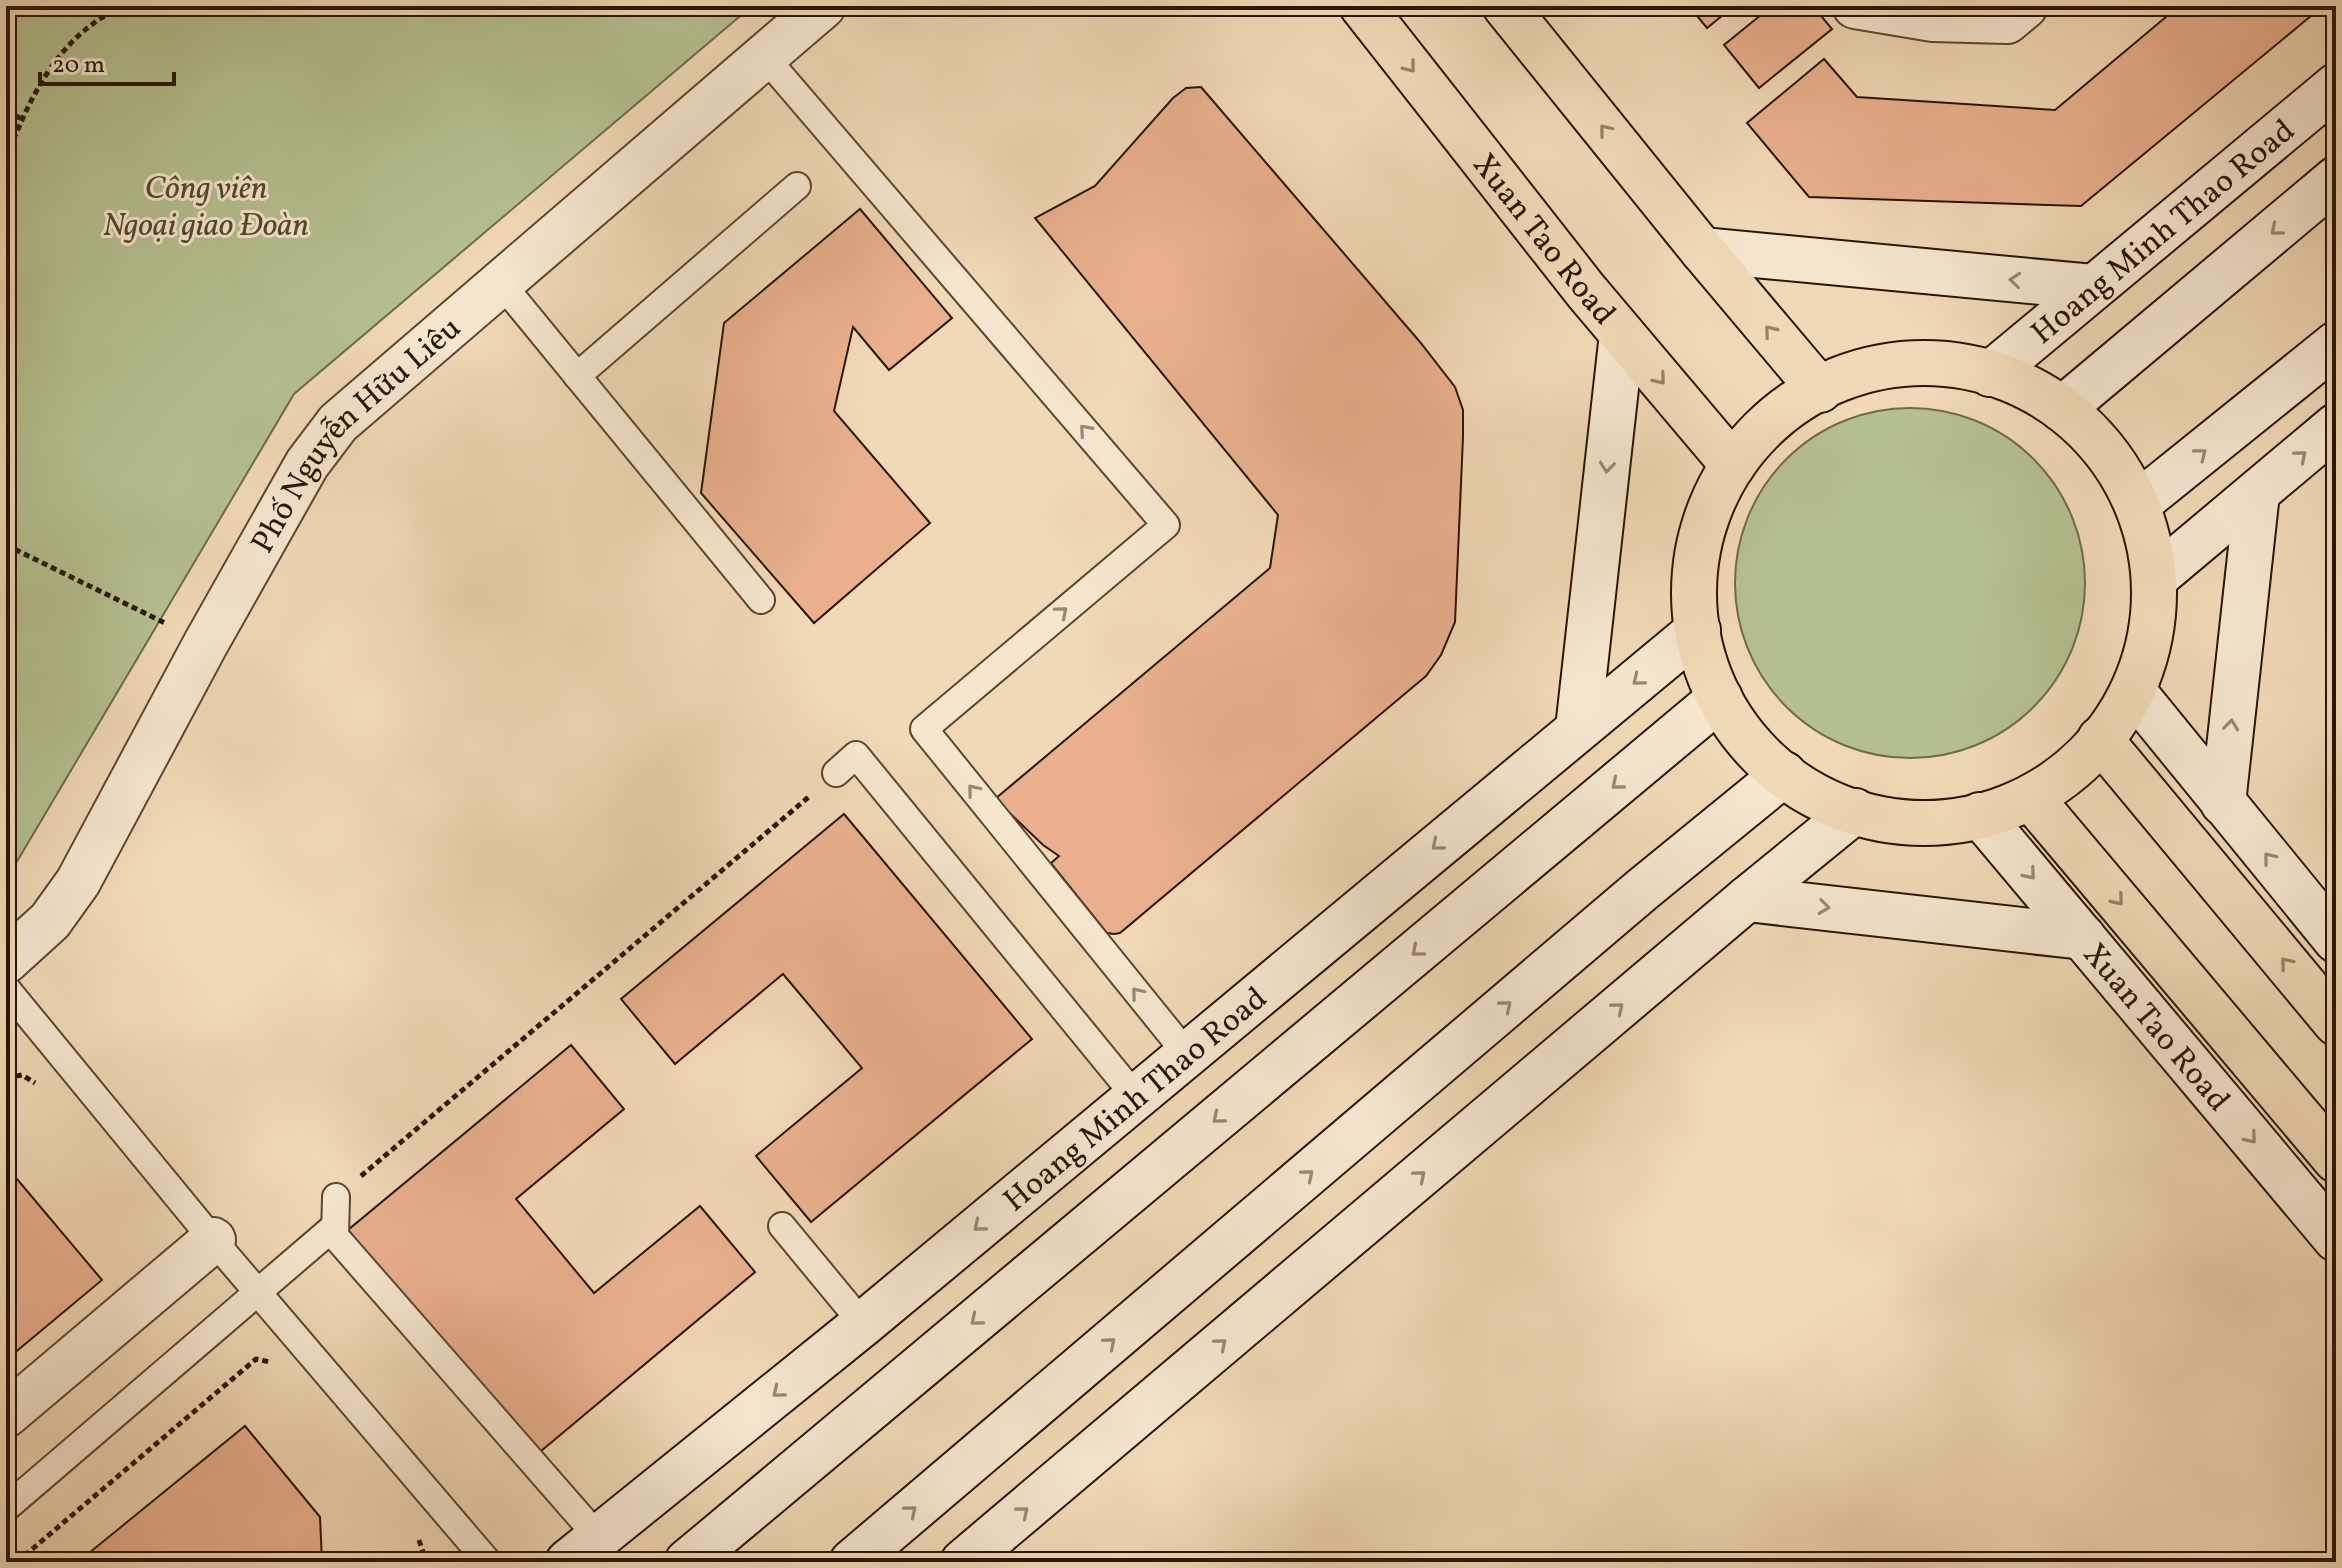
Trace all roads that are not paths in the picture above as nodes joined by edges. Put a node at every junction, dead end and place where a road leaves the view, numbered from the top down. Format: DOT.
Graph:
graph roads {
  1 [pos="823,6"];
  2 [pos="1362,6"];
  3 [pos="1505,6"];
  4 [pos="1855,6"];
  5 [pos="2025,6"];
  6 [pos="764,56"];
  7 [pos="2336,86"];
  8 [pos="2336,179"];
  9 [pos="797,186"];
  10 [pos="1702,250"];
  11 [pos="501,283"];
  12 [pos="2093,287"];
  13 [pos="1622,334"];
  14 [pos="2336,344"];
  15 [pos="1990,374"];
  16 [pos="577,376"];
  17 [pos="1820,390"];
  18 [pos="2062,409"];
  19 [pos="2336,426"];
  20 [pos="1733,465"];
  21 [pos="2257,493"];
  22 [pos="2140,502"];
  23 [pos="2155,578"];
  24 [pos="761,600"];
  25 [pos="1698,630"];
  26 [pos="2133,691"];
  27 [pos="1720,698"];
  28 [pos="1578,729"];
  29 [pos="2100,739"];
  30 [pos="836,773"];
  31 [pos="1784,774"];
  32 [pos="2031,798"];
  33 [pos="2223,803"];
  34 [pos="1855,811"];
  35 [pos="1980,815"];
  36 [pos="1747,899"];
  37 [pos="2083,937"];
  38 [pos="2336,940"];
  39 [pos="6,961"];
  40 [pos="6,988"];
  41 [pos="2336,1023"];
  42 [pos="1186,1053"];
  43 [pos="1135,1096"];
  44 [pos="2336,1160"];
  45 [pos="336,1197"];
  46 [pos="335,1226"];
  47 [pos="782,1226"];
  48 [pos="2336,1239"];
  49 [pos="213,1240"];
  50 [pos="258,1292"];
  51 [pos="863,1324"];
  52 [pos="6,1415"];
  53 [pos="6,1508"];
  54 [pos="583,1549"];
  55 [pos="488,1562"];
  56 [pos="687,1562"];
  57 [pos="852,1562"];
  58 [pos="963,1562"];
  1 -- 6 [label="main road, Phố Nguyễn Hữu Liêu"];
  2 -- 13 [label="main road, Xuan Tao Road, one-way"];
  10 -- 3 [label="main road, one-way"];
  4 -- 5 [label="main road"];
  6 -- 11 [label="main road, Phố Nguyễn Hữu Liêu"];
  42 -- 6 [label="lane, one-way"];
  7 -- 12 [label="main road, Hoang Minh Thao Road"];
  8 -- 18 [label="main road, one-way"];
  9 -- 16 [label="lane"];
  12 -- 10 [label="main road, one-way"];
  17 -- 10 [label="main road, one-way"];
  11 -- 16 [label="lane"];
  11 -- 39 [label="main road, Phố Nguyễn Hữu Liêu"];
  12 -- 15 [label="main road, Hoang Minh Thao Road"];
  13 -- 20 [label="main road, Xuan Tao Road, one-way"];
  13 -- 28 [label="main road, one-way"];
  22 -- 14 [label="main road, one-way"];
  15 -- 17 [label="main road"];
  15 -- 18 [label="main road"];
  16 -- 24 [label="lane"];
  17 -- 20 [label="main road"];
  18 -- 22 [label="main road"];
  21 -- 19 [label="main road, one-way"];
  20 -- 25 [label="main road"];
  21 -- 23 [label="main road"];
  33 -- 21 [label="main road, one-way"];
  22 -- 23 [label="main road"];
  23 -- 26 [label="main road"];
  25 -- 27 [label="main road"];
  25 -- 28 [label="main road, Hoang Minh Thao Road, one-way"];
  26 -- 29 [label="main road"];
  26 -- 33 [label="main road"];
  27 -- 31 [label="main road"];
  27 -- 56 [label="main road, one-way"];
  28 -- 42 [label="main road, Hoang Minh Thao Road, one-way"];
  29 -- 32 [label="main road"];
  41 -- 29 [label="main road, one-way"];
  30 -- 43 [label="lane"];
  31 -- 34 [label="main road"];
  57 -- 31 [label="main road, one-way"];
  32 -- 35 [label="main road"];
  32 -- 44 [label="main road, Xuan Tao Road, one-way"];
  38 -- 33 [label="main road, one-way"];
  34 -- 35 [label="main road"];
  34 -- 36 [label="main road"];
  35 -- 37 [label="main road, Xuan Tao Road, one-way"];
  36 -- 37 [label="main road, one-way"];
  58 -- 36 [label="main road, one-way"];
  37 -- 48 [label="main road, Xuan Tao Road, one-way"];
  40 -- 49 [label="lane"];
  42 -- 43 [label="main road, Hoang Minh Thao Road"];
  43 -- 51 [label="main road, Hoang Minh Thao Road, one-way"];
  45 -- 46 [label="lane"];
  46 -- 50 [label="lane"];
  46 -- 54 [label="lane"];
  47 -- 51 [label="lane"];
  49 -- 50 [label="lane"];
  49 -- 52 [label="main road"];
  50 -- 53 [label="lane"];
  50 -- 55 [label="lane"];
  51 -- 54 [label="main road, Hoang Minh Thao Road, one-way"];
}
